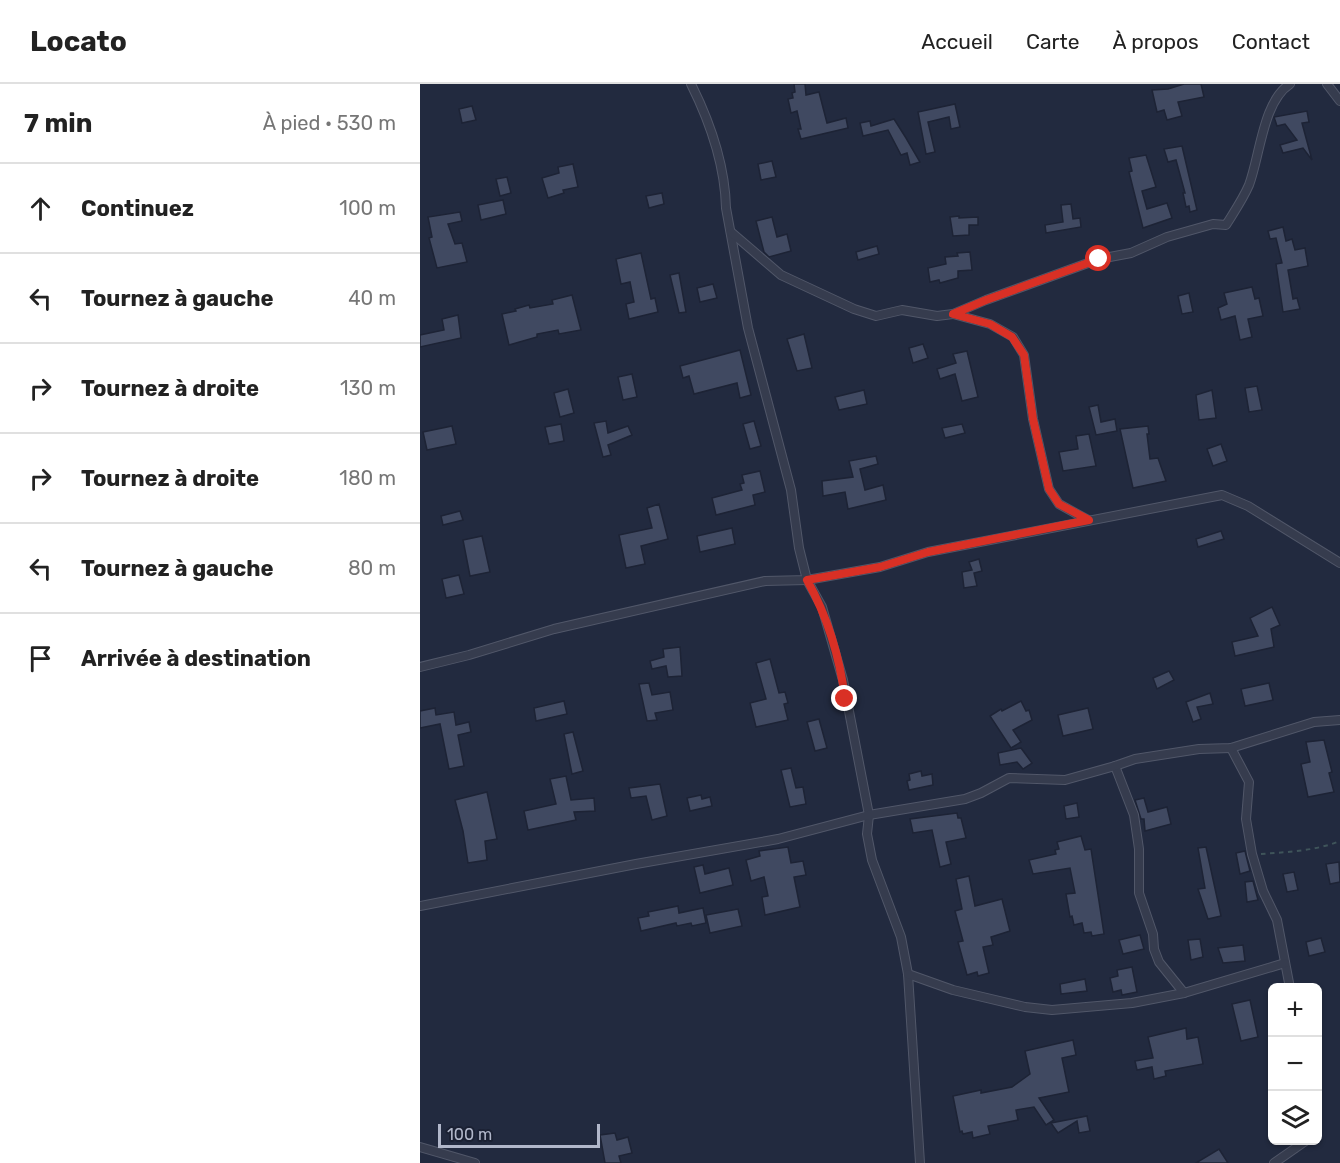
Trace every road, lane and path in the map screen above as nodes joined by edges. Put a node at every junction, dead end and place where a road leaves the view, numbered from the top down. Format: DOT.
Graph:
graph roads {
  1 [pos="691,84"];
  2 [pos="1290,84"];
  3 [pos="1327,84"];
  4 [pos="1340,100"];
  5 [pos="731,232"];
  6 [pos="953,314"];
  7 [pos="1089,520"];
  8 [pos="1340,563"];
  9 [pos="807,580"];
  10 [pos="420,667"];
  11 [pos="1340,720"];
  12 [pos="1232,748"];
  13 [pos="1115,766"];
  14 [pos="869,815"];
  15 [pos="1340,841"];
  16 [pos="1252,854"];
  17 [pos="420,906"];
  18 [pos="1285,963"];
  19 [pos="908,974"];
  20 [pos="1289,983"];
  21 [pos="1184,993"];
  22 [pos="1300,1145"];
  23 [pos="420,1147"];
  24 [pos="473,1163"];
  25 [pos="920,1163"];
  26 [pos="1274,1163"];
  1 -- 5 [label="street"];
  2 -- 6 [label="street"];
  3 -- 4 [label="street"];
  5 -- 6 [label="street"];
  5 -- 9 [label="street"];
  6 -- 7 [label="street"];
  7 -- 8 [label="street"];
  7 -- 9 [label="street"];
  9 -- 10 [label="street"];
  9 -- 14 [label="street"];
  11 -- 12 [label="street"];
  12 -- 13 [label="street"];
  12 -- 16 [label="street"];
  13 -- 14 [label="street"];
  13 -- 21 [label="street"];
  14 -- 17 [label="street"];
  14 -- 19 [label="street"];
  15 -- 16 [label="path"];
  16 -- 18 [label="street"];
  18 -- 20 [label="street"];
  18 -- 21 [label="street"];
  19 -- 21 [label="street"];
  19 -- 25 [label="street"];
  22 -- 26 [label="street"];
  23 -- 24 [label="street"];
}
